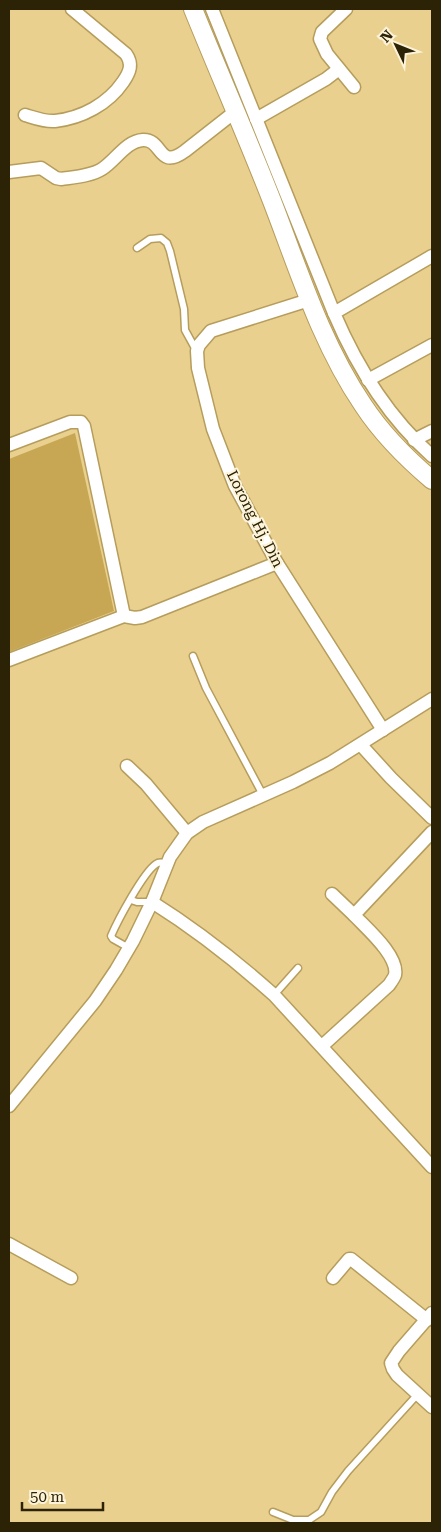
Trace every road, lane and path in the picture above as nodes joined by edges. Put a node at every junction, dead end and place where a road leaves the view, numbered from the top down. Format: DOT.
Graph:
graph roads {
  1 [pos="72,9"];
  2 [pos="193,9"];
  3 [pos="212,9"];
  4 [pos="346,9"];
  5 [pos="339,69"];
  6 [pos="354,88"];
  7 [pos="236,111"];
  8 [pos="25,115"];
  9 [pos="256,119"];
  10 [pos="260,149"];
  11 [pos="9,172"];
  12 [pos="137,248"];
  13 [pos="432,256"];
  14 [pos="308,300"];
  15 [pos="334,314"];
  16 [pos="432,345"];
  17 [pos="197,351"];
  18 [pos="368,380"];
  19 [pos="432,431"];
  20 [pos="414,440"];
  21 [pos="9,445"];
  22 [pos="432,456"];
  23 [pos="432,480"];
  24 [pos="277,563"];
  25 [pos="124,616"];
  26 [pos="193,656"];
  27 [pos="9,660"];
  28 [pos="432,699"];
  29 [pos="383,730"];
  30 [pos="361,745"];
  31 [pos="127,766"];
  32 [pos="263,796"];
  33 [pos="432,818"];
  34 [pos="432,832"];
  35 [pos="187,833"];
  36 [pos="167,864"];
  37 [pos="332,894"];
  38 [pos="131,900"];
  39 [pos="152,902"];
  40 [pos="354,915"];
  41 [pos="129,948"];
  42 [pos="298,968"];
  43 [pos="274,995"];
  44 [pos="322,1046"];
  45 [pos="9,1106"];
  46 [pos="432,1167"];
  47 [pos="9,1244"];
  48 [pos="71,1278"];
  49 [pos="333,1278"];
  50 [pos="429,1317"];
  51 [pos="418,1394"];
  52 [pos="432,1407"];
  53 [pos="273,1512"];
  1 -- 8 [label="street"];
  2 -- 7 [label="main road"];
  3 -- 9 [label="street"];
  4 -- 5 [label="street"];
  5 -- 6 [label="street"];
  5 -- 9 [label="street"];
  7 -- 10 [label="main road"];
  7 -- 11 [label="street"];
  9 -- 10 [label="street"];
  10 -- 14 [label="main road"];
  10 -- 15 [label="street"];
  12 -- 17 [label="lane"];
  13 -- 15 [label="street"];
  14 -- 17 [label="street"];
  14 -- 23 [label="main road"];
  15 -- 18 [label="street"];
  16 -- 18 [label="street"];
  17 -- 24 [label="street, Lorong Hj. Din"];
  18 -- 20 [label="street"];
  19 -- 20 [label="street"];
  20 -- 22 [label="street"];
  21 -- 25 [label="street"];
  24 -- 25 [label="street"];
  24 -- 29 [label="street, Lorong Hj. Din"];
  25 -- 27 [label="street"];
  26 -- 32 [label="lane"];
  28 -- 29 [label="street"];
  29 -- 30 [label="street"];
  30 -- 32 [label="street"];
  30 -- 33 [label="street"];
  31 -- 35 [label="street"];
  32 -- 35 [label="street"];
  34 -- 40 [label="street"];
  35 -- 36 [label="street"];
  36 -- 38 [label="lane"];
  36 -- 39 [label="street"];
  37 -- 40 [label="street"];
  38 -- 39 [label="lane"];
  38 -- 41 [label="lane"];
  39 -- 41 [label="street"];
  39 -- 43 [label="street"];
  40 -- 44 [label="street"];
  41 -- 45 [label="street"];
  42 -- 43 [label="lane"];
  43 -- 44 [label="street"];
  44 -- 46 [label="street"];
  47 -- 48 [label="street"];
  49 -- 50 [label="street"];
  50 -- 51 [label="street"];
  51 -- 52 [label="street"];
  51 -- 53 [label="lane"];
}
